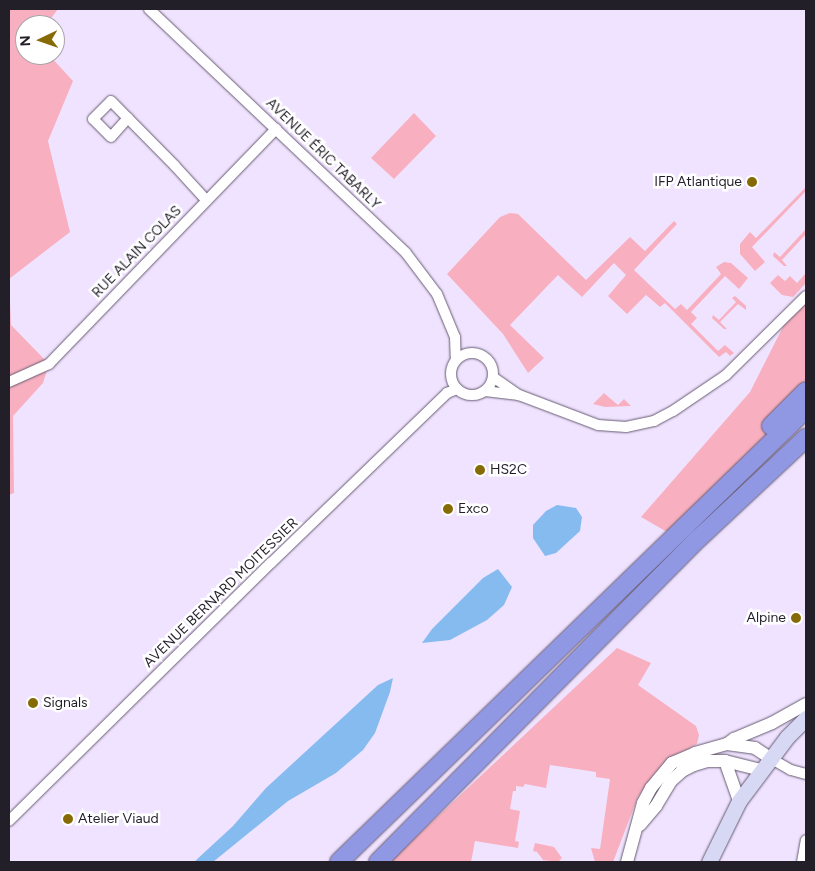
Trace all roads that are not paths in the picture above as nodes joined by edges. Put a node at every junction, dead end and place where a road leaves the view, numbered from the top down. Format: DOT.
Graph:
graph roads {
  1 [pos="149,9"];
  2 [pos="128,118"];
  3 [pos="276,129"];
  4 [pos="206,200"];
  5 [pos="806,296"];
  6 [pos="455,337"];
  7 [pos="473,352"];
  8 [pos="456,360"];
  9 [pos="493,377"];
  10 [pos="9,382"];
  11 [pos="457,389"];
  12 [pos="806,390"];
  13 [pos="485,391"];
  14 [pos="519,395"];
  15 [pos="806,409"];
  16 [pos="806,438"];
  17 [pos="674,536"];
  18 [pos="806,704"];
  19 [pos="806,718"];
  20 [pos="728,744"];
  21 [pos="708,755"];
  22 [pos="726,761"];
  23 [pos="766,764"];
  24 [pos="806,774"];
  25 [pos="739,801"];
  26 [pos="9,821"];
  27 [pos="806,840"];
  28 [pos="339,862"];
  29 [pos="378,862"];
  30 [pos="627,862"];
  31 [pos="709,862"];
  32 [pos="802,862"];
  1 -- 3 [label="street, AVENUE ÉRIC TABARLY"];
  2 -- 4 [label="street"];
  3 -- 4 [label="street, RUE ALAIN COLAS"];
  3 -- 6 [label="street, AVENUE ÉRIC TABARLY"];
  4 -- 10 [label="street, RUE ALAIN COLAS"];
  5 -- 14 [label="street"];
  6 -- 7 [label="street, AVENUE ÉRIC TABARLY"];
  6 -- 8 [label="street, AVENUE ÉRIC TABARLY"];
  7 -- 8 [label="street"];
  7 -- 9 [label="street"];
  8 -- 11 [label="street"];
  9 -- 13 [label="street"];
  9 -- 14 [label="street"];
  11 -- 13 [label="street"];
  11 -- 26 [label="street, AVENUE BERNARD MOITESSIER"];
  12 -- 17 [label="highway"];
  13 -- 14 [label="street"];
  15 -- 17 [label="highway"];
  16 -- 29 [label="highway"];
  17 -- 28 [label="highway"];
  18 -- 20 [label="street"];
  19 -- 23 [label="main road"];
  20 -- 21 [label="street"];
  20 -- 23 [label="street"];
  21 -- 22 [label="street"];
  21 -- 30 [label="street"];
  22 -- 23 [label="street"];
  22 -- 25 [label="street"];
  23 -- 24 [label="street"];
  23 -- 25 [label="main road"];
  25 -- 31 [label="main road"];
  27 -- 32 [label="street"];
}
